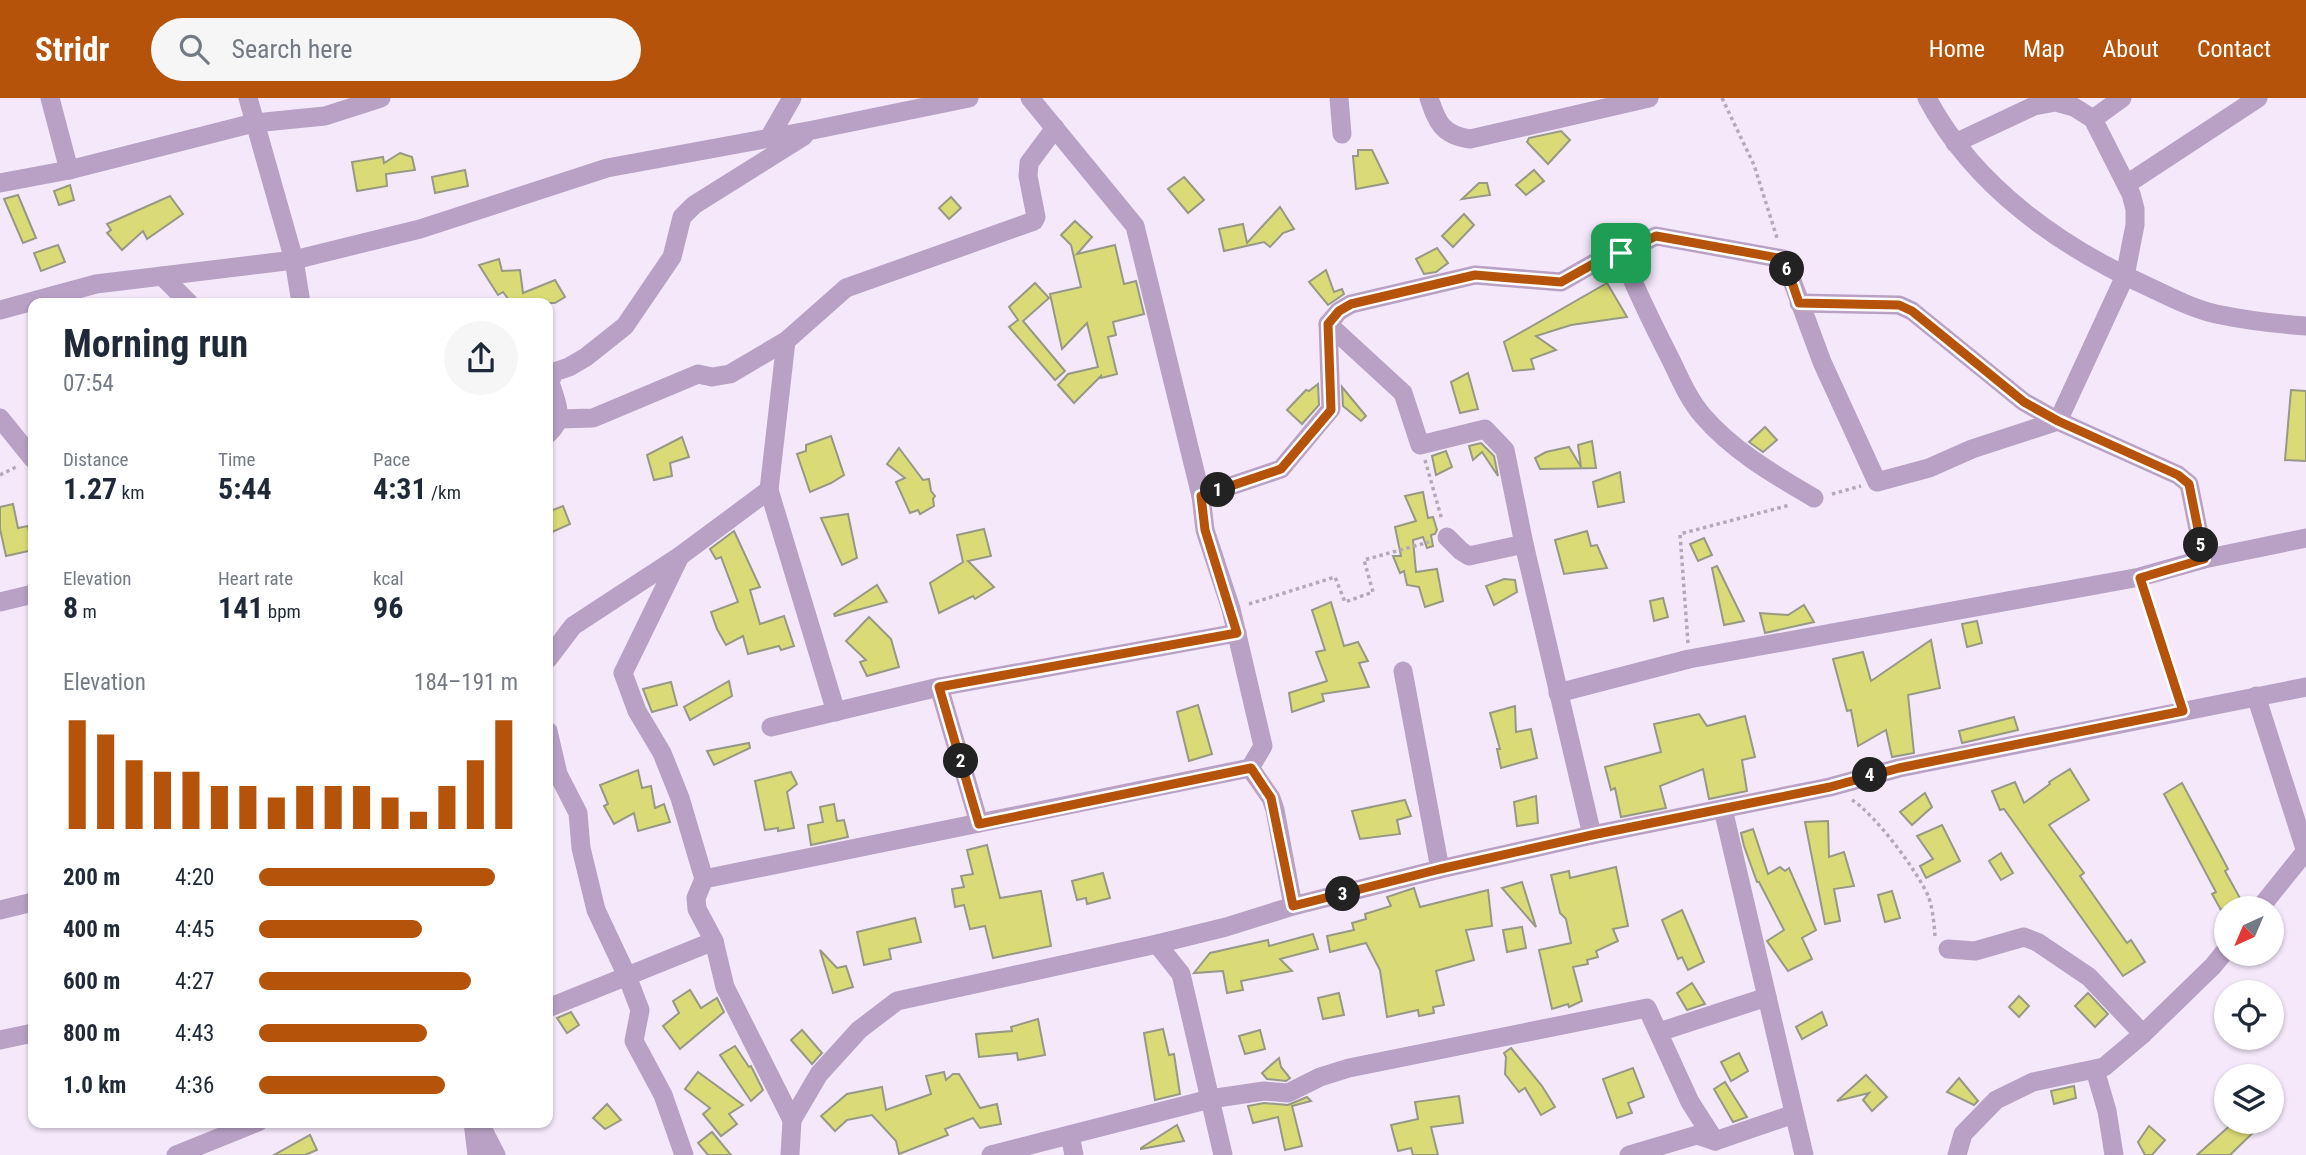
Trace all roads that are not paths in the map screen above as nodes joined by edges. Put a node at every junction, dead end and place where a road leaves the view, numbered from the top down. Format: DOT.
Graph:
graph roads {
  1 [pos="50,98"];
  2 [pos="248,98"];
  3 [pos="381,98"];
  4 [pos="792,98"];
  5 [pos="867,98"];
  6 [pos="969,98"];
  7 [pos="1030,98"];
  8 [pos="1339,98"];
  9 [pos="1429,98"];
  10 [pos="1649,98"];
  11 [pos="1927,98"];
  12 [pos="2122,98"];
  13 [pos="2258,98"];
  14 [pos="878,116"];
  15 [pos="2093,119"];
  16 [pos="254,123"];
  17 [pos="1055,128"];
  18 [pos="813,130"];
  19 [pos="1342,134"];
  20 [pos="769,138"];
  21 [pos="1955,143"];
  22 [pos="69,170"];
  23 [pos="0,183"];
  24 [pos="2127,184"];
  25 [pos="1621,253"];
  26 [pos="294,261"];
  27 [pos="162,276"];
  28 [pos="2124,276"];
  29 [pos="44,298"];
  30 [pos="184,298"];
  31 [pos="300,298"];
  32 [pos="28,302"];
  33 [pos="1799,303"];
  34 [pos="0,310"];
  35 [pos="1328,324"];
  36 [pos="2306,326"];
  37 [pos="786,341"];
  38 [pos="553,373"];
  39 [pos="0,418"];
  40 [pos="2058,421"];
  41 [pos="553,426"];
  42 [pos="28,453"];
  43 [pos="769,490"];
  44 [pos="1201,496"];
  45 [pos="1814,498"];
  46 [pos="1447,537"];
  47 [pos="2306,538"];
  48 [pos="1524,544"];
  49 [pos="680,556"];
  50 [pos="2204,559"];
  51 [pos="28,595"];
  52 [pos="0,602"];
  53 [pos="1237,633"];
  54 [pos="553,652"];
  55 [pos="1403,671"];
  56 [pos="939,687"];
  57 [pos="2306,687"];
  58 [pos="1558,693"];
  59 [pos="2256,696"];
  60 [pos="836,712"];
  61 [pos="771,727"];
  62 [pos="553,761"];
  63 [pos="1251,768"];
  64 [pos="1723,809"];
  65 [pos="979,824"];
  66 [pos="1592,835"];
  67 [pos="2306,852"];
  68 [pos="1440,869"];
  69 [pos="704,879"];
  70 [pos="2270,896"];
  71 [pos="28,903"];
  72 [pos="1293,906"];
  73 [pos="0,910"];
  74 [pos="714,941"];
  75 [pos="1157,944"];
  76 [pos="1948,949"];
  77 [pos="2214,966"];
  78 [pos="628,976"];
  79 [pos="1767,997"];
  80 [pos="553,1006"];
  81 [pos="1658,1032"];
  82 [pos="2143,1034"];
  83 [pos="28,1035"];
  84 [pos="0,1040"];
  85 [pos="2095,1070"];
  86 [pos="1210,1099"];
  87 [pos="1794,1114"];
  88 [pos="792,1120"];
  89 [pos="243,1128"];
  90 [pos="474,1128"];
  91 [pos="482,1128"];
  92 [pos="1070,1135"];
  93 [pos="1715,1141"];
  94 [pos="176,1155"];
  95 [pos="477,1155"];
  96 [pos="496,1155"];
  97 [pos="684,1155"];
  98 [pos="790,1155"];
  99 [pos="991,1155"];
  100 [pos="1074,1155"];
  101 [pos="1223,1155"];
  102 [pos="1629,1155"];
  103 [pos="1804,1155"];
  104 [pos="1957,1155"];
  105 [pos="2114,1155"];
  1 -- 22 [label="street"];
  2 -- 16 [label="street"];
  3 -- 16 [label="street"];
  4 -- 20 [label="street"];
  5 -- 14 [label="street"];
  6 -- 14 [label="street"];
  7 -- 17 [label="street"];
  8 -- 19 [label="street"];
  9 -- 10 [label="street"];
  11 -- 21 [label="street"];
  12 -- 15 [label="street"];
  13 -- 24 [label="street"];
  14 -- 18 [label="street"];
  15 -- 21 [label="street"];
  15 -- 24 [label="street"];
  16 -- 22 [label="street"];
  16 -- 26 [label="street"];
  17 -- 37 [label="street"];
  17 -- 44 [label="street"];
  18 -- 20 [label="street"];
  18 -- 38 [label="street"];
  20 -- 26 [label="street"];
  21 -- 28 [label="street"];
  22 -- 23 [label="street"];
  24 -- 28 [label="street"];
  25 -- 33 [label="street"];
  25 -- 35 [label="street"];
  25 -- 45 [label="street"];
  26 -- 27 [label="street"];
  26 -- 31 [label="street"];
  27 -- 29 [label="street"];
  27 -- 30 [label="street"];
  28 -- 36 [label="street"];
  28 -- 40 [label="street"];
  32 -- 34 [label="street"];
  33 -- 40 [label="street"];
  33 -- 40 [label="street"];
  35 -- 44 [label="street"];
  35 -- 48 [label="street"];
  37 -- 41 [label="street"];
  37 -- 43 [label="street"];
  39 -- 42 [label="street"];
  40 -- 50 [label="street"];
  43 -- 49 [label="street"];
  43 -- 60 [label="street"];
  44 -- 53 [label="street"];
  46 -- 48 [label="street"];
  47 -- 50 [label="street"];
  48 -- 58 [label="street"];
  49 -- 54 [label="street"];
  49 -- 69 [label="street"];
  50 -- 58 [label="street"];
  51 -- 52 [label="street"];
  53 -- 56 [label="street"];
  53 -- 63 [label="street"];
  55 -- 68 [label="street"];
  56 -- 60 [label="street"];
  56 -- 65 [label="street"];
  57 -- 59 [label="street"];
  58 -- 66 [label="street"];
  59 -- 64 [label="street"];
  59 -- 67 [label="street"];
  60 -- 61 [label="street"];
  62 -- 78 [label="street"];
  63 -- 65 [label="street"];
  63 -- 72 [label="street"];
  64 -- 66 [label="street"];
  64 -- 79 [label="street"];
  65 -- 69 [label="street"];
  66 -- 68 [label="street"];
  67 -- 70 [label="street"];
  68 -- 72 [label="street"];
  69 -- 74 [label="street"];
  71 -- 73 [label="street"];
  72 -- 75 [label="street"];
  74 -- 78 [label="street"];
  74 -- 88 [label="street"];
  75 -- 86 [label="street"];
  75 -- 88 [label="street"];
  76 -- 82 [label="street"];
  77 -- 82 [label="street"];
  78 -- 80 [label="street"];
  78 -- 97 [label="street"];
  79 -- 81 [label="street"];
  79 -- 87 [label="street"];
  81 -- 86 [label="street"];
  81 -- 93 [label="street"];
  82 -- 85 [label="street"];
  83 -- 84 [label="street"];
  85 -- 104 [label="street"];
  85 -- 105 [label="street"];
  86 -- 92 [label="street"];
  86 -- 101 [label="street"];
  87 -- 93 [label="street"];
  87 -- 103 [label="street"];
  88 -- 98 [label="street"];
  89 -- 94 [label="street"];
  90 -- 95 [label="street"];
  91 -- 96 [label="street"];
  92 -- 99 [label="street"];
  92 -- 100 [label="street"];
  93 -- 102 [label="street"];
}
